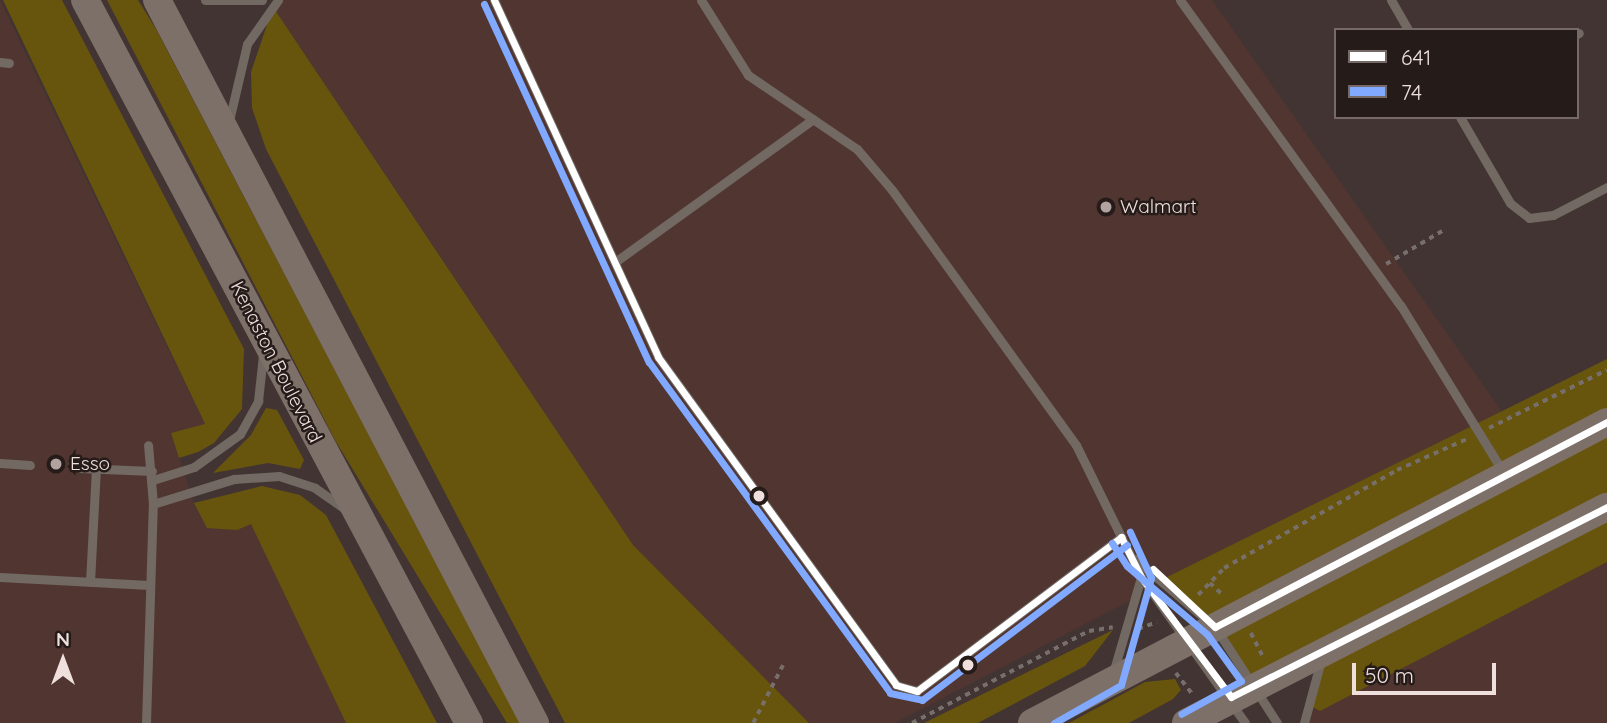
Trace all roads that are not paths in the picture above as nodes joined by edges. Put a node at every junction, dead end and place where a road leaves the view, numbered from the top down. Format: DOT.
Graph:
graph roads {
  1 [pos="85,0"];
  2 [pos="158,0"];
  3 [pos="205,0"];
  4 [pos="262,0"];
  5 [pos="278,0"];
  6 [pos="494,0"];
  7 [pos="701,0"];
  8 [pos="1180,0"];
  9 [pos="1391,0"];
  10 [pos="1407,28"];
  11 [pos="813,119"];
  12 [pos="1461,119"];
  13 [pos="227,133"];
  14 [pos="1607,187"];
  15 [pos="615,262"];
  16 [pos="262,336"];
  17 [pos="1607,422"];
  18 [pos="148,445"];
  19 [pos="0,463"];
  20 [pos="30,465"];
  21 [pos="80,468"];
  22 [pos="96,469"];
  23 [pos="1504,474"];
  24 [pos="152,476"];
  25 [pos="153,504"];
  26 [pos="1607,507"];
  27 [pos="357,519"];
  28 [pos="1121,537"];
  29 [pos="1135,559"];
  30 [pos="0,577"];
  31 [pos="1141,578"];
  32 [pos="90,582"];
  33 [pos="149,584"];
  34 [pos="1215,627"];
  35 [pos="1189,641"];
  36 [pos="1323,653"];
  37 [pos="1111,681"];
  38 [pos="1254,687"];
  39 [pos="1195,717"];
  40 [pos="146,723"];
  41 [pos="469,723"];
  42 [pos="534,723"];
  43 [pos="1032,723"];
  44 [pos="1245,723"];
  45 [pos="1278,723"];
  46 [pos="1304,723"];
  1 -- 16 [label="main road, Kenaston Boulevard"];
  2 -- 13 [label="main road"];
  3 -- 4 [label="lane"];
  5 -- 13 [label="lane"];
  6 -- 15 [label="lane"];
  7 -- 11 [label="lane"];
  8 -- 23 [label="lane"];
  9 -- 10 [label="lane"];
  11 -- 15 [label="lane"];
  11 -- 28 [label="lane"];
  12 -- 14 [label="lane"];
  13 -- 42 [label="main road"];
  15 -- 28 [label="lane"];
  16 -- 24 [label="lane"];
  16 -- 27 [label="main road, Kenaston Boulevard"];
  17 -- 23 [label="main road"];
  18 -- 24 [label="lane"];
  19 -- 20 [label="lane"];
  21 -- 22 [label="lane"];
  22 -- 24 [label="lane"];
  22 -- 32 [label="lane"];
  23 -- 34 [label="main road"];
  24 -- 25 [label="lane"];
  25 -- 27 [label="lane"];
  25 -- 33 [label="lane"];
  26 -- 36 [label="main road"];
  27 -- 41 [label="main road, Kenaston Boulevard"];
  28 -- 29 [label="lane"];
  29 -- 31 [label="lane"];
  29 -- 34 [label="lane"];
  30 -- 32 [label="lane"];
  31 -- 35 [label="lane"];
  31 -- 37 [label="lane"];
  32 -- 33 [label="lane"];
  33 -- 40 [label="lane"];
  34 -- 35 [label="main road"];
  34 -- 38 [label="lane"];
  35 -- 37 [label="main road"];
  35 -- 38 [label="lane"];
  36 -- 38 [label="main road"];
  36 -- 46 [label="lane"];
  37 -- 43 [label="main road"];
  38 -- 39 [label="main road"];
  38 -- 44 [label="lane"];
  38 -- 45 [label="lane"];
}
